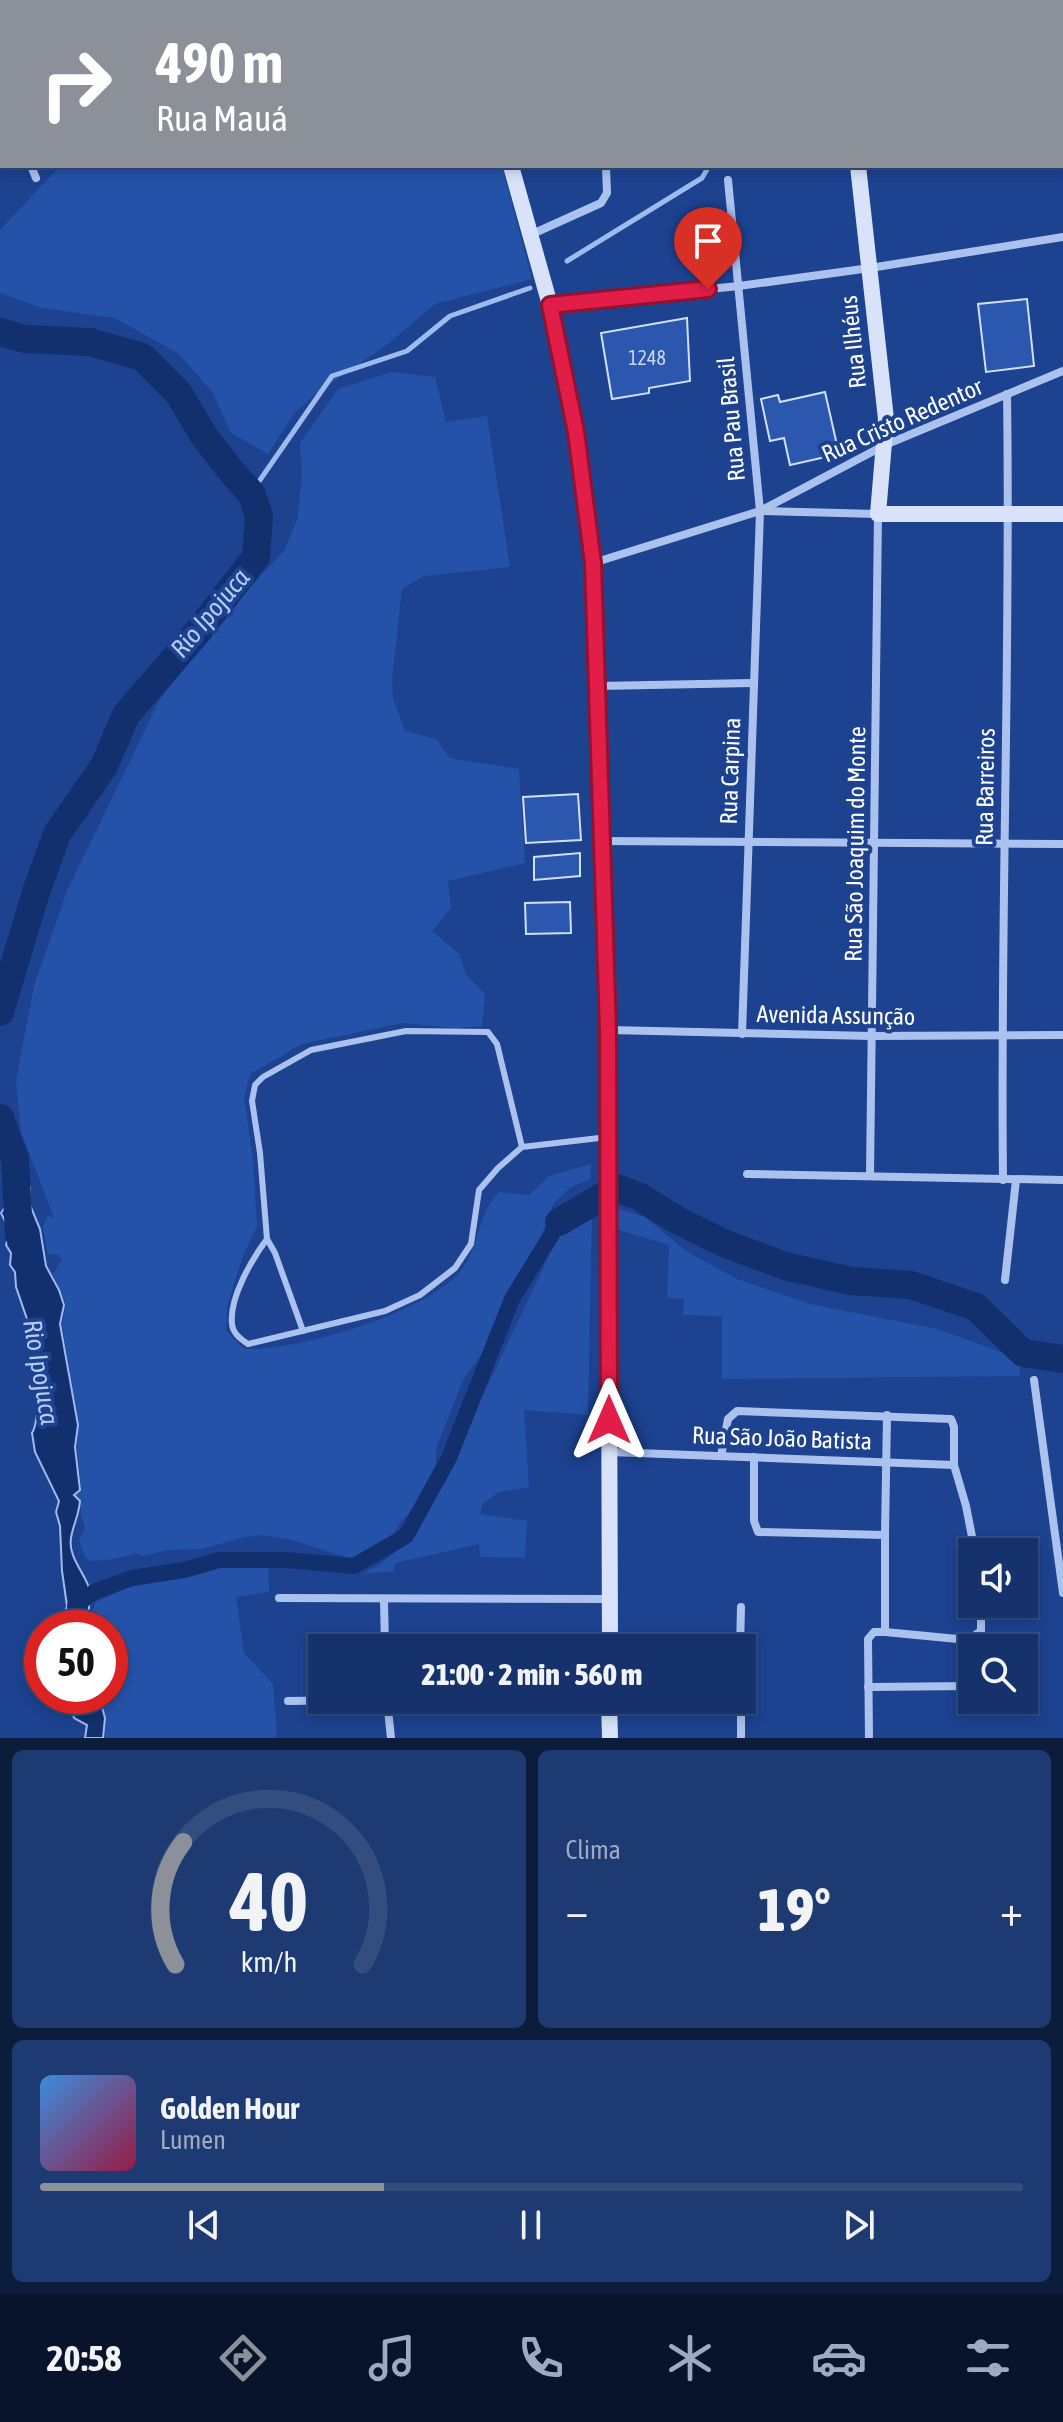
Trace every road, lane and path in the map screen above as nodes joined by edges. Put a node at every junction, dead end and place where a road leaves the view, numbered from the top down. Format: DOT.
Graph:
graph roads {
  1 [pos="32,168"];
  2 [pos="512,168"];
  3 [pos="606,168"];
  4 [pos="858,168"];
  5 [pos="36,178"];
  6 [pos="728,180"];
  7 [pos="530,235"];
  8 [pos="1063,237"];
  9 [pos="870,268"];
  10 [pos="739,286"];
  11 [pos="550,305"];
  12 [pos="1063,371"];
  13 [pos="1007,394"];
  14 [pos="885,445"];
  15 [pos="760,511"];
  16 [pos="878,514"];
  17 [pos="1063,514"];
  18 [pos="1009,515"];
  19 [pos="593,563"];
  20 [pos="753,683"];
  21 [pos="599,686"];
  22 [pos="600,841"];
  23 [pos="875,842"];
  24 [pos="747,843"];
  25 [pos="1063,844"];
  26 [pos="1004,845"];
  27 [pos="608,1030"];
  28 [pos="742,1034"];
  29 [pos="1001,1035"];
  30 [pos="1063,1035"];
  31 [pos="871,1036"];
  32 [pos="608,1137"];
  33 [pos="522,1147"];
  34 [pos="747,1174"];
  35 [pos="870,1175"];
  36 [pos="1003,1180"];
  37 [pos="1016,1180"];
  38 [pos="1063,1180"];
  39 [pos="267,1239"];
  40 [pos="1005,1280"];
  41 [pos="303,1331"];
  42 [pos="1034,1380"];
  43 [pos="887,1415"];
  44 [pos="609,1452"];
  45 [pos="721,1456"];
  46 [pos="754,1457"];
  47 [pos="885,1462"];
  48 [pos="954,1465"];
  49 [pos="885,1535"];
  50 [pos="972,1538"];
  51 [pos="1063,1593"];
  52 [pos="279,1598"];
  53 [pos="610,1599"];
  54 [pos="384,1600"];
  55 [pos="741,1607"];
  56 [pos="982,1618"];
  57 [pos="885,1632"];
  58 [pos="385,1634"];
  59 [pos="610,1634"];
  60 [pos="740,1634"];
  61 [pos="958,1686"];
  62 [pos="868,1687"];
  63 [pos="288,1701"];
  64 [pos="308,1701"];
  65 [pos="388,1714"];
  66 [pos="609,1714"];
  67 [pos="741,1714"];
  68 [pos="391,1738"];
  69 [pos="610,1738"];
  70 [pos="741,1738"];
  71 [pos="869,1738"];
  1 -- 5 [label="street"];
  2 -- 7 [label="main road"];
  3 -- 7 [label="street"];
  4 -- 9 [label="main road, Rua Ilhéus"];
  6 -- 10 [label="street, Rua Pau Brasil"];
  7 -- 11 [label="main road"];
  8 -- 9 [label="street"];
  9 -- 10 [label="street"];
  9 -- 14 [label="main road, Rua Ilhéus"];
  10 -- 11 [label="street"];
  10 -- 15 [label="street, Rua Pau Brasil"];
  11 -- 19 [label="main road"];
  12 -- 13 [label="street, Rua Cristo Redentor"];
  13 -- 14 [label="street, Rua Cristo Redentor"];
  13 -- 18 [label="street, Rua Barreiros"];
  14 -- 15 [label="street, Rua Cristo Redentor"];
  14 -- 16 [label="main road, Rua Ilhéus"];
  15 -- 16 [label="street"];
  15 -- 19 [label="street"];
  15 -- 20 [label="street, Rua Carpina"];
  16 -- 18 [label="main road"];
  16 -- 23 [label="street, Rua São Joaquim do Monte"];
  17 -- 18 [label="main road"];
  18 -- 26 [label="street, Rua Barreiros"];
  19 -- 21 [label="main road"];
  20 -- 21 [label="street"];
  20 -- 24 [label="street, Rua Carpina"];
  21 -- 22 [label="main road"];
  22 -- 24 [label="street"];
  22 -- 27 [label="main road"];
  23 -- 24 [label="street"];
  23 -- 26 [label="street"];
  23 -- 31 [label="street, Rua São Joaquim do Monte"];
  24 -- 28 [label="street, Rua Carpina"];
  25 -- 26 [label="street"];
  26 -- 29 [label="street, Rua Barreiros"];
  27 -- 28 [label="street, Avenida Assunção"];
  27 -- 32 [label="main road"];
  28 -- 31 [label="street, Avenida Assunção"];
  29 -- 30 [label="street, Avenida Assunção"];
  29 -- 31 [label="street, Avenida Assunção"];
  29 -- 36 [label="street, Rua Barreiros"];
  31 -- 35 [label="street, Rua São Joaquim do Monte"];
  32 -- 33 [label="lane"];
  32 -- 44 [label="main road"];
  33 -- 39 [label="lane"];
  33 -- 41 [label="lane"];
  34 -- 35 [label="street"];
  35 -- 36 [label="street"];
  36 -- 37 [label="street"];
  37 -- 38 [label="street"];
  37 -- 40 [label="street"];
  39 -- 41 [label="lane"];
  39 -- 41 [label="lane"];
  42 -- 51 [label="street"];
  43 -- 45 [label="street"];
  43 -- 47 [label="street"];
  43 -- 48 [label="street"];
  44 -- 45 [label="street, Rua São João Batista"];
  44 -- 53 [label="main road"];
  45 -- 46 [label="street, Rua São João Batista"];
  46 -- 47 [label="street, Rua São João Batista"];
  46 -- 49 [label="street"];
  47 -- 48 [label="street, Rua São João Batista"];
  47 -- 49 [label="street"];
  48 -- 50 [label="street"];
  49 -- 57 [label="street"];
  52 -- 54 [label="street"];
  53 -- 54 [label="street"];
  53 -- 59 [label="main road"];
  54 -- 58 [label="street"];
  55 -- 60 [label="street"];
  56 -- 57 [label="street"];
  57 -- 62 [label="street"];
  61 -- 62 [label="street"];
  62 -- 71 [label="street"];
  63 -- 64 [label="street"];
  65 -- 68 [label="street"];
  66 -- 69 [label="main road"];
  67 -- 70 [label="street"];
}
